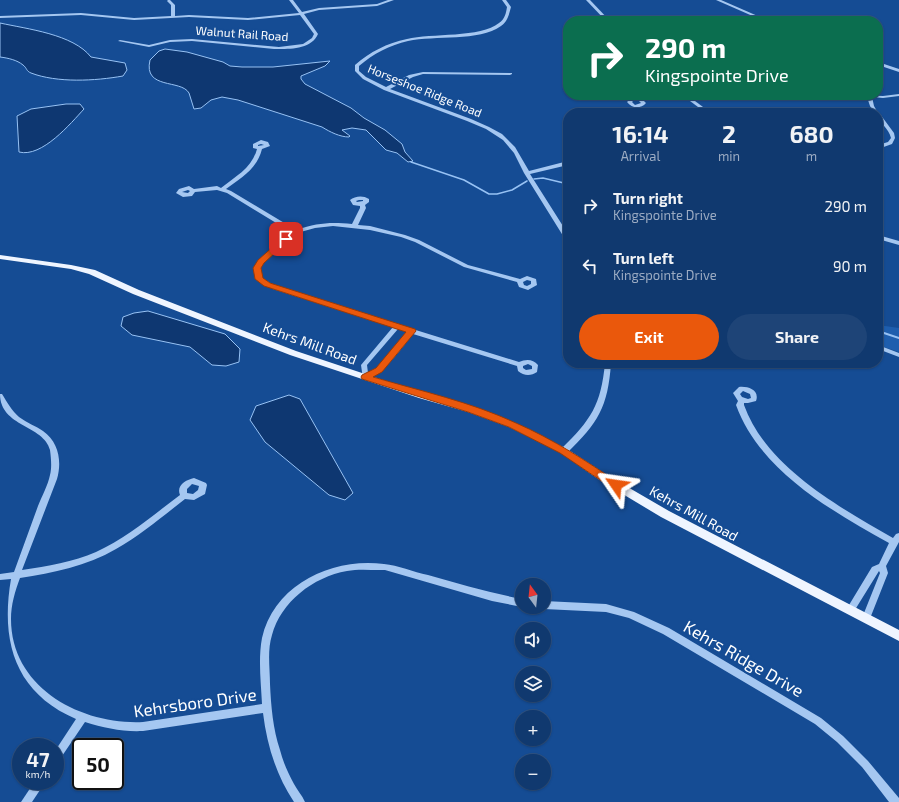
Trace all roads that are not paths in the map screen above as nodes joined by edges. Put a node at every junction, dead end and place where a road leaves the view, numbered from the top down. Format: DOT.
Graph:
graph roads {
  1 [pos="291,0"];
  2 [pos="392,0"];
  3 [pos="504,0"];
  4 [pos="588,0"];
  5 [pos="718,0"];
  6 [pos="169,1"];
  7 [pos="301,13"];
  8 [pos="173,16"];
  9 [pos="603,16"];
  10 [pos="755,16"];
  11 [pos="0,17"];
  12 [pos="120,41"];
  13 [pos="883,66"];
  14 [pos="899,71"];
  15 [pos="510,74"];
  16 [pos="386,89"];
  17 [pos="899,95"];
  18 [pos="883,96"];
  19 [pos="691,100"];
  20 [pos="702,108"];
  21 [pos="883,122"];
  22 [pos="883,145"];
  23 [pos="260,148"];
  24 [pos="563,164"];
  25 [pos="527,173"];
  26 [pos="223,189"];
  27 [pos="193,191"];
  28 [pos="362,204"];
  29 [pos="354,226"];
  30 [pos="563,231"];
  31 [pos="295,232"];
  32 [pos="883,238"];
  33 [pos="899,243"];
  34 [pos="0,257"];
  35 [pos="520,281"];
  36 [pos="397,326"];
  37 [pos="412,331"];
  38 [pos="883,349"];
  39 [pos="899,355"];
  40 [pos="520,365"];
  41 [pos="608,368"];
  42 [pos="365,377"];
  43 [pos="0,396"];
  44 [pos="742,400"];
  45 [pos="564,451"];
  46 [pos="184,496"];
  47 [pos="897,539"];
  48 [pos="882,566"];
  49 [pos="17,574"];
  50 [pos="0,577"];
  51 [pos="515,602"];
  52 [pos="551,605"];
  53 [pos="850,610"];
  54 [pos="866,618"];
  55 [pos="899,636"];
  56 [pos="267,708"];
  57 [pos="83,717"];
  58 [pos="64,746"];
  59 [pos="34,790"];
  60 [pos="26,802"];
  61 [pos="300,802"];
  62 [pos="895,802"];
  1 -- 7 [label="street, Walnut Rail Road"];
  2 -- 7 [label="street"];
  3 -- 16 [label="street, Horseshoe Ridge Road"];
  4 -- 9 [label="street"];
  5 -- 10 [label="street"];
  6 -- 8 [label="street"];
  7 -- 8 [label="street"];
  7 -- 12 [label="street, Walnut Rail Road"];
  8 -- 11 [label="street"];
  13 -- 14 [label="street"];
  15 -- 16 [label="street"];
  16 -- 25 [label="street, Horseshoe Ridge Road"];
  17 -- 18 [label="street"];
  19 -- 20 [label="street"];
  21 -- 22 [label="street"];
  23 -- 26 [label="street"];
  24 -- 25 [label="street"];
  25 -- 30 [label="street, Horseshoe Ridge Road"];
  26 -- 27 [label="street"];
  26 -- 31 [label="street"];
  28 -- 29 [label="street"];
  29 -- 31 [label="street"];
  29 -- 35 [label="street"];
  31 -- 36 [label="street"];
  32 -- 33 [label="street"];
  34 -- 42 [label="main road, Kehrs Mill Road"];
  36 -- 37 [label="street"];
  36 -- 42 [label="street"];
  37 -- 40 [label="street"];
  37 -- 42 [label="street"];
  38 -- 39 [label="street"];
  41 -- 45 [label="street"];
  42 -- 45 [label="main road, Kehrs Mill Road"];
  43 -- 49 [label="street, Kehrsboro Drive"];
  44 -- 47 [label="street"];
  45 -- 53 [label="main road, Kehrs Mill Road"];
  46 -- 49 [label="street"];
  47 -- 48 [label="street"];
  48 -- 53 [label="street"];
  48 -- 54 [label="street"];
  49 -- 50 [label="street"];
  49 -- 57 [label="street, Kehrsboro Drive"];
  51 -- 56 [label="street"];
  52 -- 62 [label="street, Kehrs Ridge Drive"];
  53 -- 54 [label="main road, Kehrs Mill Road"];
  54 -- 55 [label="main road, Kehrs Mill Road"];
  56 -- 57 [label="street, Kehrsboro Drive"];
  56 -- 61 [label="street"];
  57 -- 58 [label="street"];
  59 -- 60 [label="street"];
}
